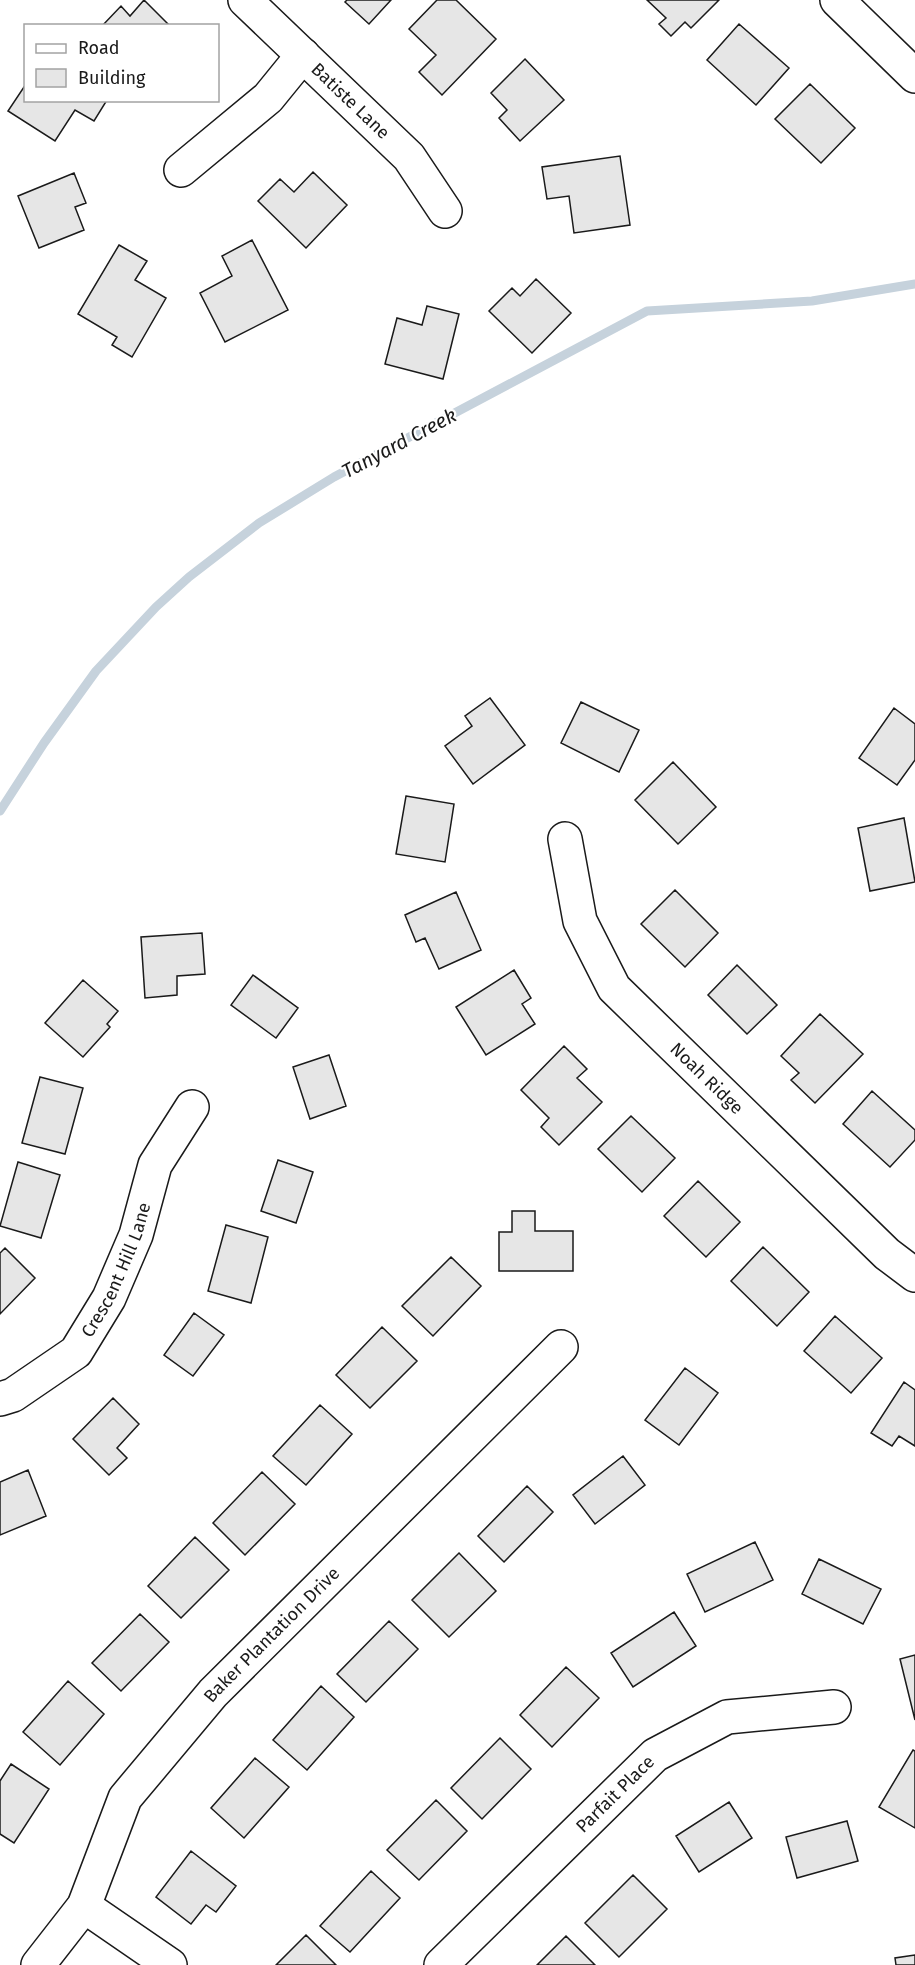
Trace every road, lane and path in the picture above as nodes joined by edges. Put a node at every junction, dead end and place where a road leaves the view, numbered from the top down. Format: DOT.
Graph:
graph roads {
  1 [pos="244,0"];
  2 [pos="837,0"];
  3 [pos="303,55"];
  4 [pos="915,76"];
  5 [pos="181,170"];
  6 [pos="445,211"];
  7 [pos="565,839"];
  8 [pos="192,1107"];
  9 [pos="915,1275"];
  10 [pos="561,1347"];
  11 [pos="0,1399"];
  12 [pos="834,1707"];
  13 [pos="84,1906"];
  14 [pos="38,1965"];
  15 [pos="170,1965"];
  16 [pos="441,1965"];
  1 -- 3 [label="street, Batiste Lane"];
  2 -- 4 [label="street"];
  3 -- 5 [label="street"];
  3 -- 6 [label="street, Batiste Lane"];
  7 -- 9 [label="street, Noah Ridge"];
  8 -- 11 [label="street, Crescent Hill Lane"];
  10 -- 13 [label="street, Baker Plantation Drive"];
  12 -- 16 [label="street, Parfait Place"];
  13 -- 14 [label="street, Baker Plantation Drive"];
  13 -- 15 [label="street"];
}
